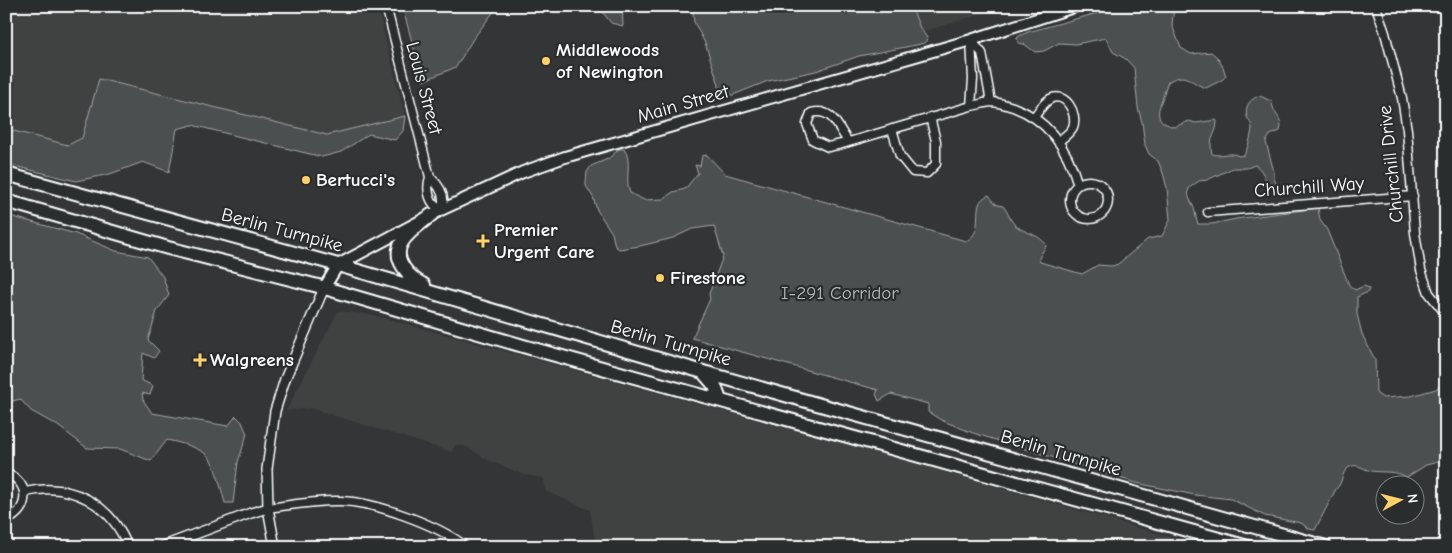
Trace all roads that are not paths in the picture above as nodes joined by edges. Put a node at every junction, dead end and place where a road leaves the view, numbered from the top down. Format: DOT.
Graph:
graph roads {
  1 [pos="386,6"];
  2 [pos="1078,6"];
  3 [pos="1376,6"];
  4 [pos="971,40"];
  5 [pos="992,102"];
  6 [pos="971,106"];
  7 [pos="930,117"];
  8 [pos="1034,117"];
  9 [pos="892,129"];
  10 [pos="1059,141"];
  11 [pos="848,142"];
  12 [pos="6,174"];
  13 [pos="430,177"];
  14 [pos="1078,184"];
  15 [pos="1413,196"];
  16 [pos="6,201"];
  17 [pos="436,212"];
  18 [pos="1208,212"];
  19 [pos="338,265"];
  20 [pos="324,288"];
  21 [pos="444,296"];
  22 [pos="1446,314"];
  23 [pos="703,372"];
  24 [pos="720,400"];
  25 [pos="6,474"];
  26 [pos="25,492"];
  27 [pos="1161,501"];
  28 [pos="268,508"];
  29 [pos="6,520"];
  30 [pos="1155,520"];
  31 [pos="128,547"];
  32 [pos="161,547"];
  33 [pos="275,547"];
  34 [pos="466,547"];
  35 [pos="1248,547"];
  36 [pos="1326,547"];
  1 -- 13 [label="street, Louis Street"];
  2 -- 4 [label="main road, Main Street"];
  3 -- 15 [label="street, Churchill Drive"];
  4 -- 5 [label="street"];
  4 -- 6 [label="street"];
  4 -- 17 [label="main road, Main Street"];
  5 -- 6 [label="street"];
  5 -- 8 [label="street"];
  6 -- 7 [label="street"];
  7 -- 9 [label="street"];
  7 -- 9 [label="street"];
  8 -- 10 [label="street"];
  8 -- 10 [label="street"];
  9 -- 11 [label="street"];
  10 -- 14 [label="street"];
  11 -- 11 [label="street"];
  12 -- 19 [label="highway, Berlin Turnpike"];
  13 -- 17 [label="street, Louis Street"];
  13 -- 17 [label="street, Louis Street"];
  14 -- 14 [label="street"];
  15 -- 18 [label="street, Churchill Way"];
  15 -- 22 [label="street, Churchill Drive"];
  16 -- 20 [label="highway, Berlin Turnpike"];
  17 -- 19 [label="main road, Main Street"];
  17 -- 21 [label="highway"];
  19 -- 20 [label="main road"];
  19 -- 21 [label="highway, Berlin Turnpike"];
  20 -- 24 [label="highway, Berlin Turnpike"];
  20 -- 28 [label="street"];
  21 -- 23 [label="highway, Berlin Turnpike"];
  23 -- 24 [label="highway"];
  23 -- 27 [label="highway, Berlin Turnpike"];
  24 -- 30 [label="highway, Berlin Turnpike"];
  25 -- 26 [label="street"];
  26 -- 29 [label="street"];
  26 -- 31 [label="street"];
  27 -- 30 [label="highway"];
  27 -- 36 [label="highway, Berlin Turnpike"];
  28 -- 32 [label="street"];
  28 -- 33 [label="street"];
  28 -- 34 [label="street"];
  30 -- 35 [label="highway, Berlin Turnpike"];
}
